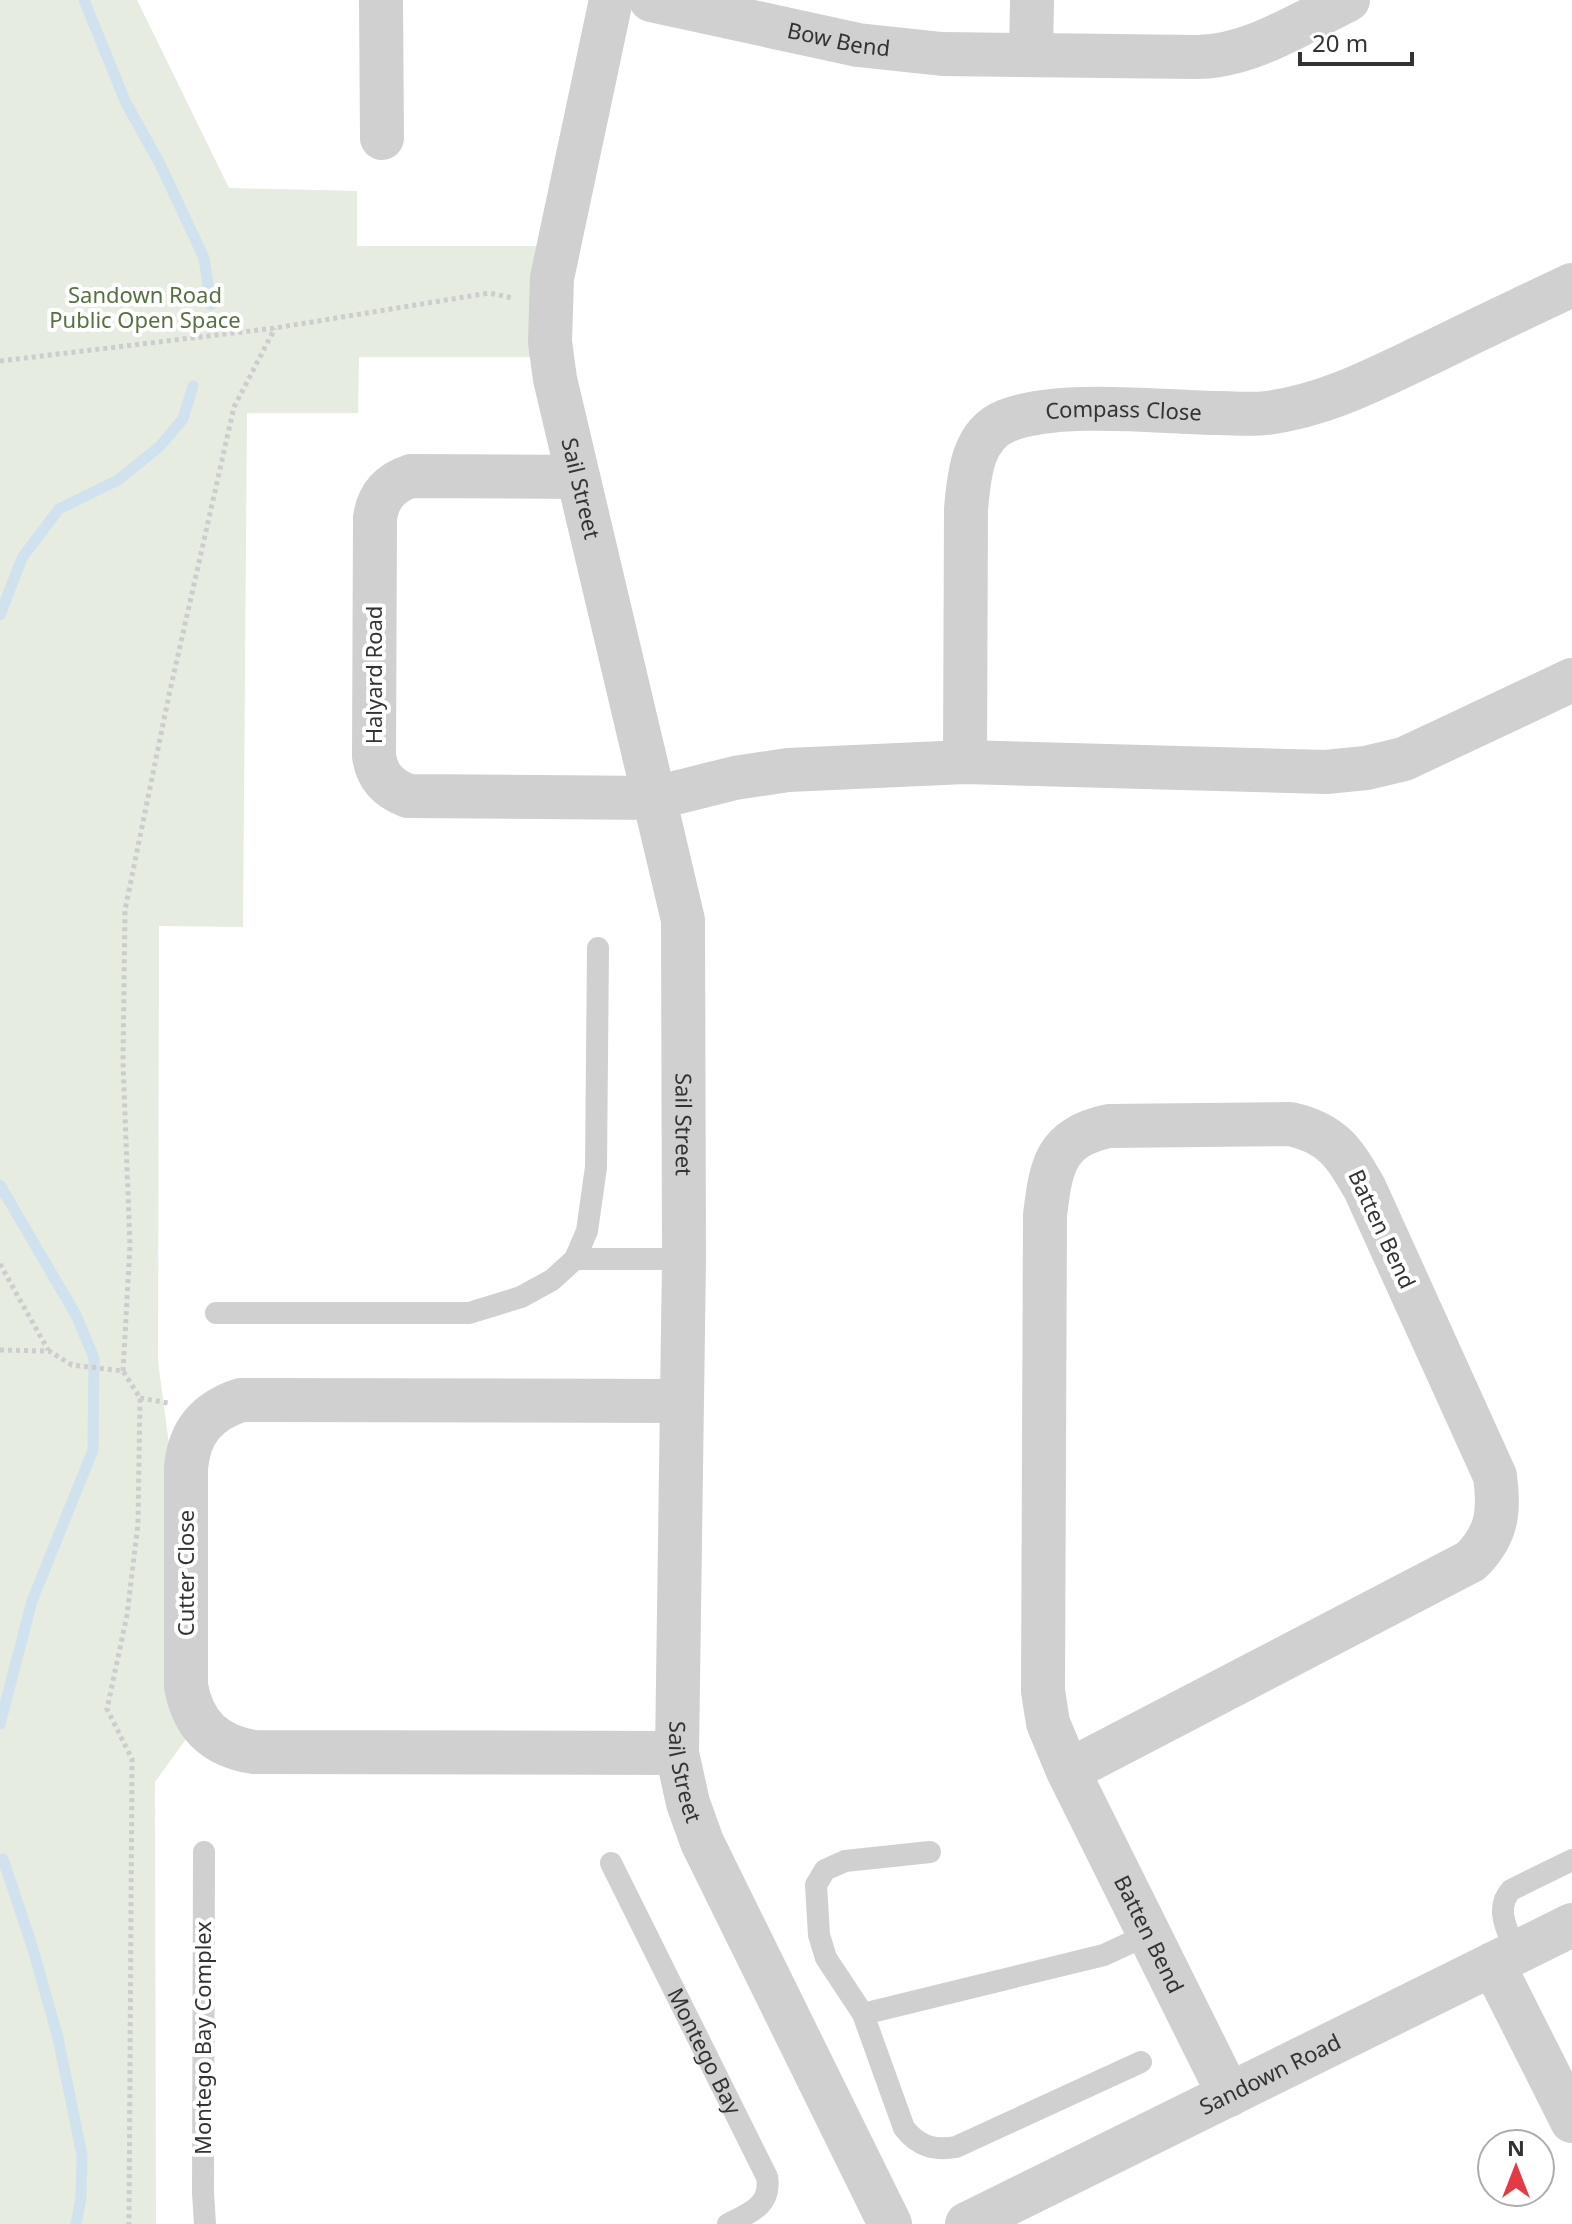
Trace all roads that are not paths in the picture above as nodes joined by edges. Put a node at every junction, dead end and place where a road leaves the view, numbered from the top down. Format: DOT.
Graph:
graph roads {
  1 [pos="381,0"];
  2 [pos="611,0"];
  3 [pos="651,0"];
  4 [pos="1032,0"];
  5 [pos="1348,0"];
  6 [pos="1031,55"];
  7 [pos="382,138"];
  8 [pos="1572,285"];
  9 [pos="578,477"];
  10 [pos="1572,680"];
  11 [pos="965,762"];
  12 [pos="655,798"];
  13 [pos="598,948"];
  14 [pos="575,1259"];
  15 [pos="684,1259"];
  16 [pos="216,1313"];
  17 [pos="681,1401"];
  18 [pos="677,1753"];
  19 [pos="1068,1771"];
  20 [pos="204,1852"];
  21 [pos="930,1852"];
  22 [pos="1572,1860"];
  23 [pos="611,1863"];
  24 [pos="1572,1925"];
  25 [pos="1149,1934"];
  26 [pos="1504,1958"];
  27 [pos="863,2014"];
  28 [pos="1141,2062"];
  29 [pos="1229,2095"];
  30 [pos="1572,2121"];
  31 [pos="205,2224"];
  32 [pos="728,2224"];
  33 [pos="890,2224"];
  34 [pos="967,2224"];
  1 -- 7 [label="street"];
  2 -- 9 [label="street, Sail Street"];
  3 -- 6 [label="street, Bow Bend"];
  4 -- 6 [label="street"];
  5 -- 6 [label="street, Bow Bend"];
  8 -- 11 [label="street, Compass Close"];
  9 -- 12 [label="street, Sail Street"];
  9 -- 12 [label="street, Halyard Road"];
  10 -- 11 [label="street"];
  11 -- 12 [label="street"];
  12 -- 15 [label="street, Sail Street"];
  13 -- 14 [label="lane"];
  14 -- 15 [label="lane"];
  14 -- 16 [label="lane"];
  15 -- 17 [label="street, Sail Street"];
  17 -- 18 [label="street, Sail Street"];
  17 -- 18 [label="street, Cutter Close"];
  18 -- 33 [label="street, Sail Street"];
  19 -- 19 [label="street, Batten Bend"];
  19 -- 25 [label="street, Batten Bend"];
  20 -- 31 [label="lane, Montego Bay Complex"];
  21 -- 27 [label="lane"];
  22 -- 26 [label="lane"];
  23 -- 32 [label="lane, Montego Bay"];
  24 -- 26 [label="street, Sandown Road"];
  25 -- 27 [label="lane"];
  25 -- 29 [label="street, Batten Bend"];
  26 -- 29 [label="street, Sandown Road"];
  26 -- 30 [label="street"];
  27 -- 28 [label="lane"];
  29 -- 34 [label="street, Sandown Road"];
}
